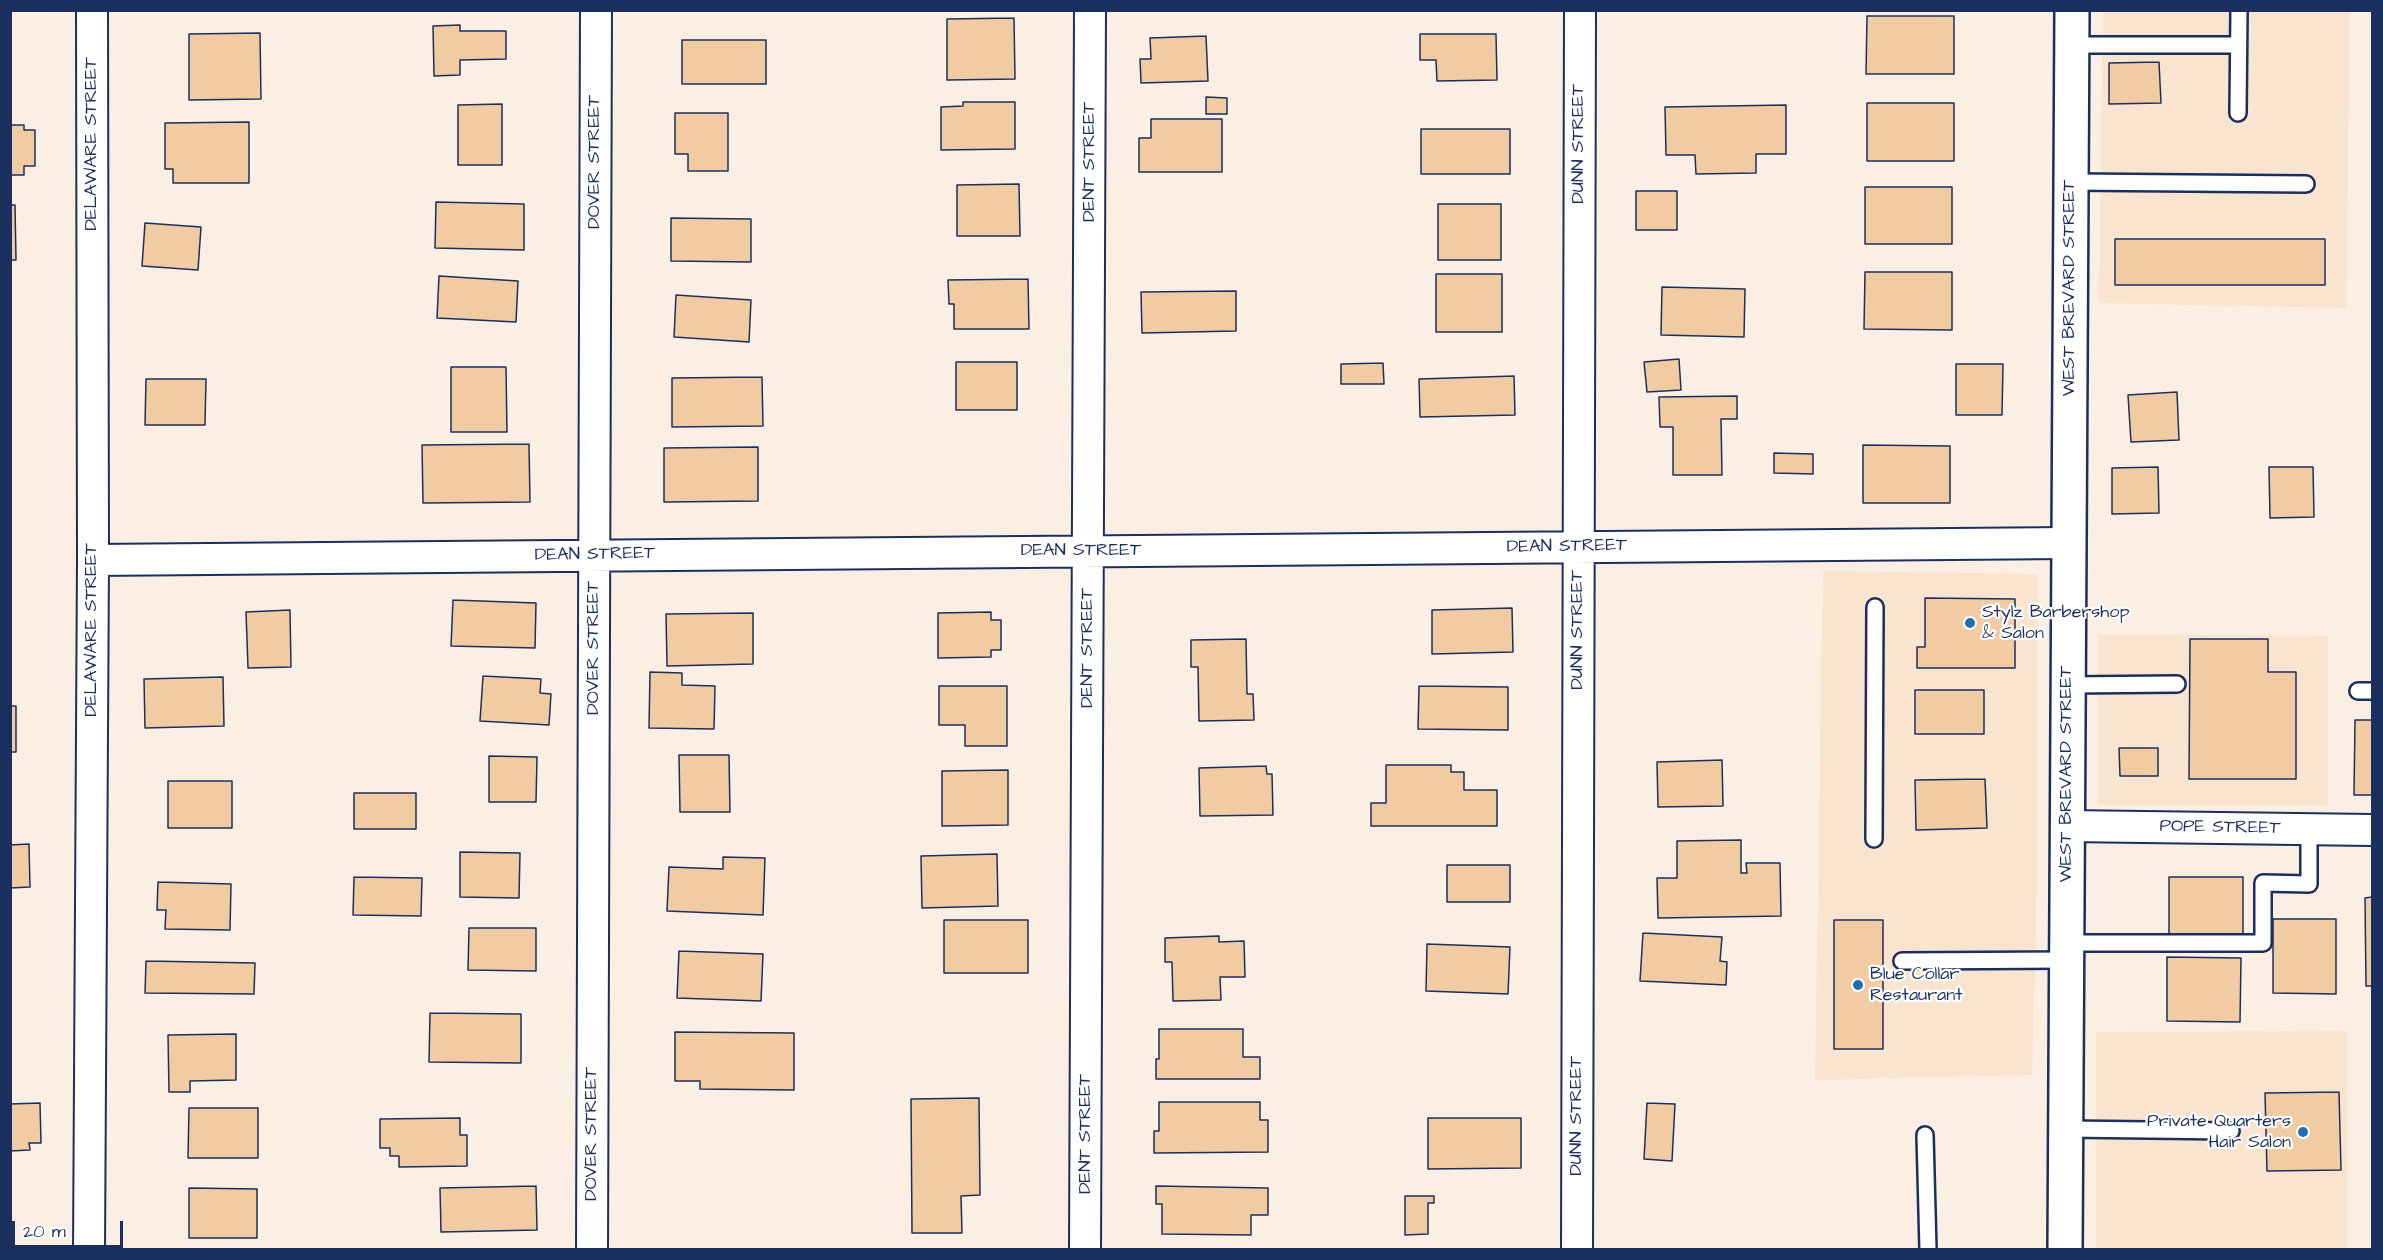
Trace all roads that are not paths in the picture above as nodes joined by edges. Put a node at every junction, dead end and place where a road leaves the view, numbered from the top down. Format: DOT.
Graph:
graph roads {
  1 [pos="92,10"];
  2 [pos="596,10"];
  3 [pos="1090,10"];
  4 [pos="1580,10"];
  5 [pos="2072,10"];
  6 [pos="2239,10"];
  7 [pos="2072,45"];
  8 [pos="2238,45"];
  9 [pos="2238,113"];
  10 [pos="2071,182"];
  11 [pos="2306,184"];
  12 [pos="2068,543"];
  13 [pos="1579,547"];
  14 [pos="1089,551"];
  15 [pos="594,555"];
  16 [pos="93,560"];
  17 [pos="1875,607"];
  18 [pos="2177,684"];
  19 [pos="2068,685"];
  20 [pos="2067,826"];
  21 [pos="2309,829"];
  22 [pos="2373,830"];
  23 [pos="1874,839"];
  24 [pos="2066,951"];
  25 [pos="1902,961"];
  26 [pos="2066,1129"];
  27 [pos="2231,1131"];
  28 [pos="1925,1135"];
  29 [pos="89,1250"];
  30 [pos="592,1250"];
  31 [pos="1085,1250"];
  32 [pos="1576,1250"];
  33 [pos="1928,1250"];
  34 [pos="2065,1250"];
  1 -- 16 [label="street, DELAWARE STREET"];
  2 -- 15 [label="street, DOVER STREET"];
  3 -- 14 [label="street, DENT STREET"];
  4 -- 13 [label="street, DUNN STREET"];
  5 -- 7 [label="street, WEST BREVARD STREET"];
  6 -- 8 [label="lane"];
  7 -- 8 [label="lane"];
  7 -- 10 [label="street, WEST BREVARD STREET"];
  8 -- 9 [label="lane"];
  10 -- 11 [label="lane"];
  10 -- 12 [label="street, WEST BREVARD STREET"];
  12 -- 13 [label="street, DEAN STREET"];
  12 -- 19 [label="street, WEST BREVARD STREET"];
  13 -- 14 [label="street, DEAN STREET"];
  13 -- 32 [label="street, DUNN STREET"];
  14 -- 15 [label="street, DEAN STREET"];
  14 -- 31 [label="street, DENT STREET"];
  15 -- 16 [label="street, DEAN STREET"];
  15 -- 30 [label="street, DOVER STREET"];
  16 -- 29 [label="street, DELAWARE STREET"];
  17 -- 23 [label="lane"];
  18 -- 19 [label="lane"];
  19 -- 20 [label="street, WEST BREVARD STREET"];
  20 -- 21 [label="street, POPE STREET"];
  20 -- 24 [label="street, WEST BREVARD STREET"];
  21 -- 22 [label="street, POPE STREET"];
  21 -- 24 [label="lane"];
  24 -- 25 [label="lane"];
  24 -- 26 [label="street, WEST BREVARD STREET"];
  26 -- 27 [label="lane"];
  26 -- 34 [label="street, WEST BREVARD STREET"];
  28 -- 33 [label="lane"];
}
